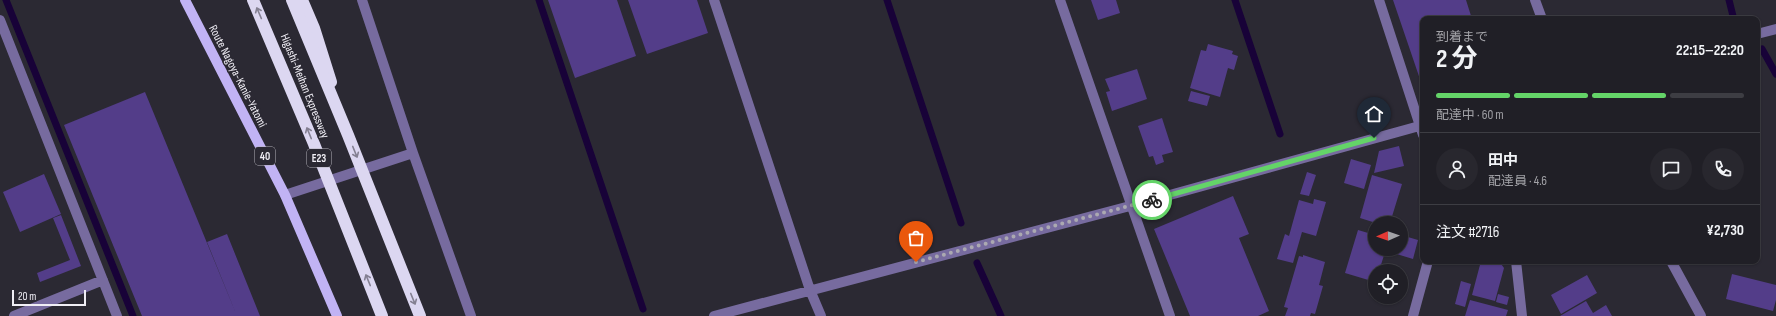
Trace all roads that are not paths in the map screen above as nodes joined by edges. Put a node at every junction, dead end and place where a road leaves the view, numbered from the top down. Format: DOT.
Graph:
graph roads {
  1 [pos="185,0"];
  2 [pos="253,0"];
  3 [pos="292,0"];
  4 [pos="302,0"];
  5 [pos="362,0"];
  6 [pos="714,0"];
  7 [pos="1060,0"];
  8 [pos="1379,0"];
  9 [pos="1535,0"];
  10 [pos="1541,16"];
  11 [pos="0,20"];
  12 [pos="1776,29"];
  13 [pos="1760,33"];
  14 [pos="1420,122"];
  15 [pos="1420,129"];
  16 [pos="348,135"];
  17 [pos="413,152"];
  18 [pos="285,195"];
  19 [pos="1130,206"];
  20 [pos="1427,264"];
  21 [pos="1516,264"];
  22 [pos="1673,264"];
  23 [pos="103,280"];
  24 [pos="810,290"];
  25 [pos="14,316"];
  26 [pos="117,316"];
  27 [pos="337,316"];
  28 [pos="382,316"];
  29 [pos="420,316"];
  30 [pos="471,316"];
  31 [pos="714,316"];
  32 [pos="821,316"];
  33 [pos="1170,316"];
  34 [pos="1413,316"];
  35 [pos="1522,316"];
  36 [pos="1700,316"];
  1 -- 18 [label="main road, Route Nagoya-Kanie-Yatomi / 40"];
  28 -- 2 [label="highway, Higashi-Meihan Expressway / E23, one-way, bridge"];
  3 -- 16 [label="highway, Higashi-Meihan Expressway, bridge"];
  4 -- 16 [label="highway, bridge"];
  5 -- 17 [label="street"];
  6 -- 24 [label="street"];
  7 -- 19 [label="street"];
  8 -- 14 [label="street"];
  9 -- 10 [label="street"];
  11 -- 23 [label="street"];
  12 -- 13 [label="street"];
  15 -- 19 [label="street"];
  16 -- 29 [label="highway, Higashi-Meihan Expressway, one-way, bridge"];
  17 -- 18 [label="street"];
  17 -- 30 [label="street"];
  18 -- 27 [label="main road, Route Nagoya-Kanie-Yatomi / 40"];
  19 -- 24 [label="street"];
  19 -- 33 [label="street"];
  20 -- 34 [label="street"];
  21 -- 35 [label="street"];
  22 -- 36 [label="street"];
  23 -- 25 [label="street"];
  23 -- 26 [label="street"];
  24 -- 31 [label="street"];
  24 -- 32 [label="street"];
}
